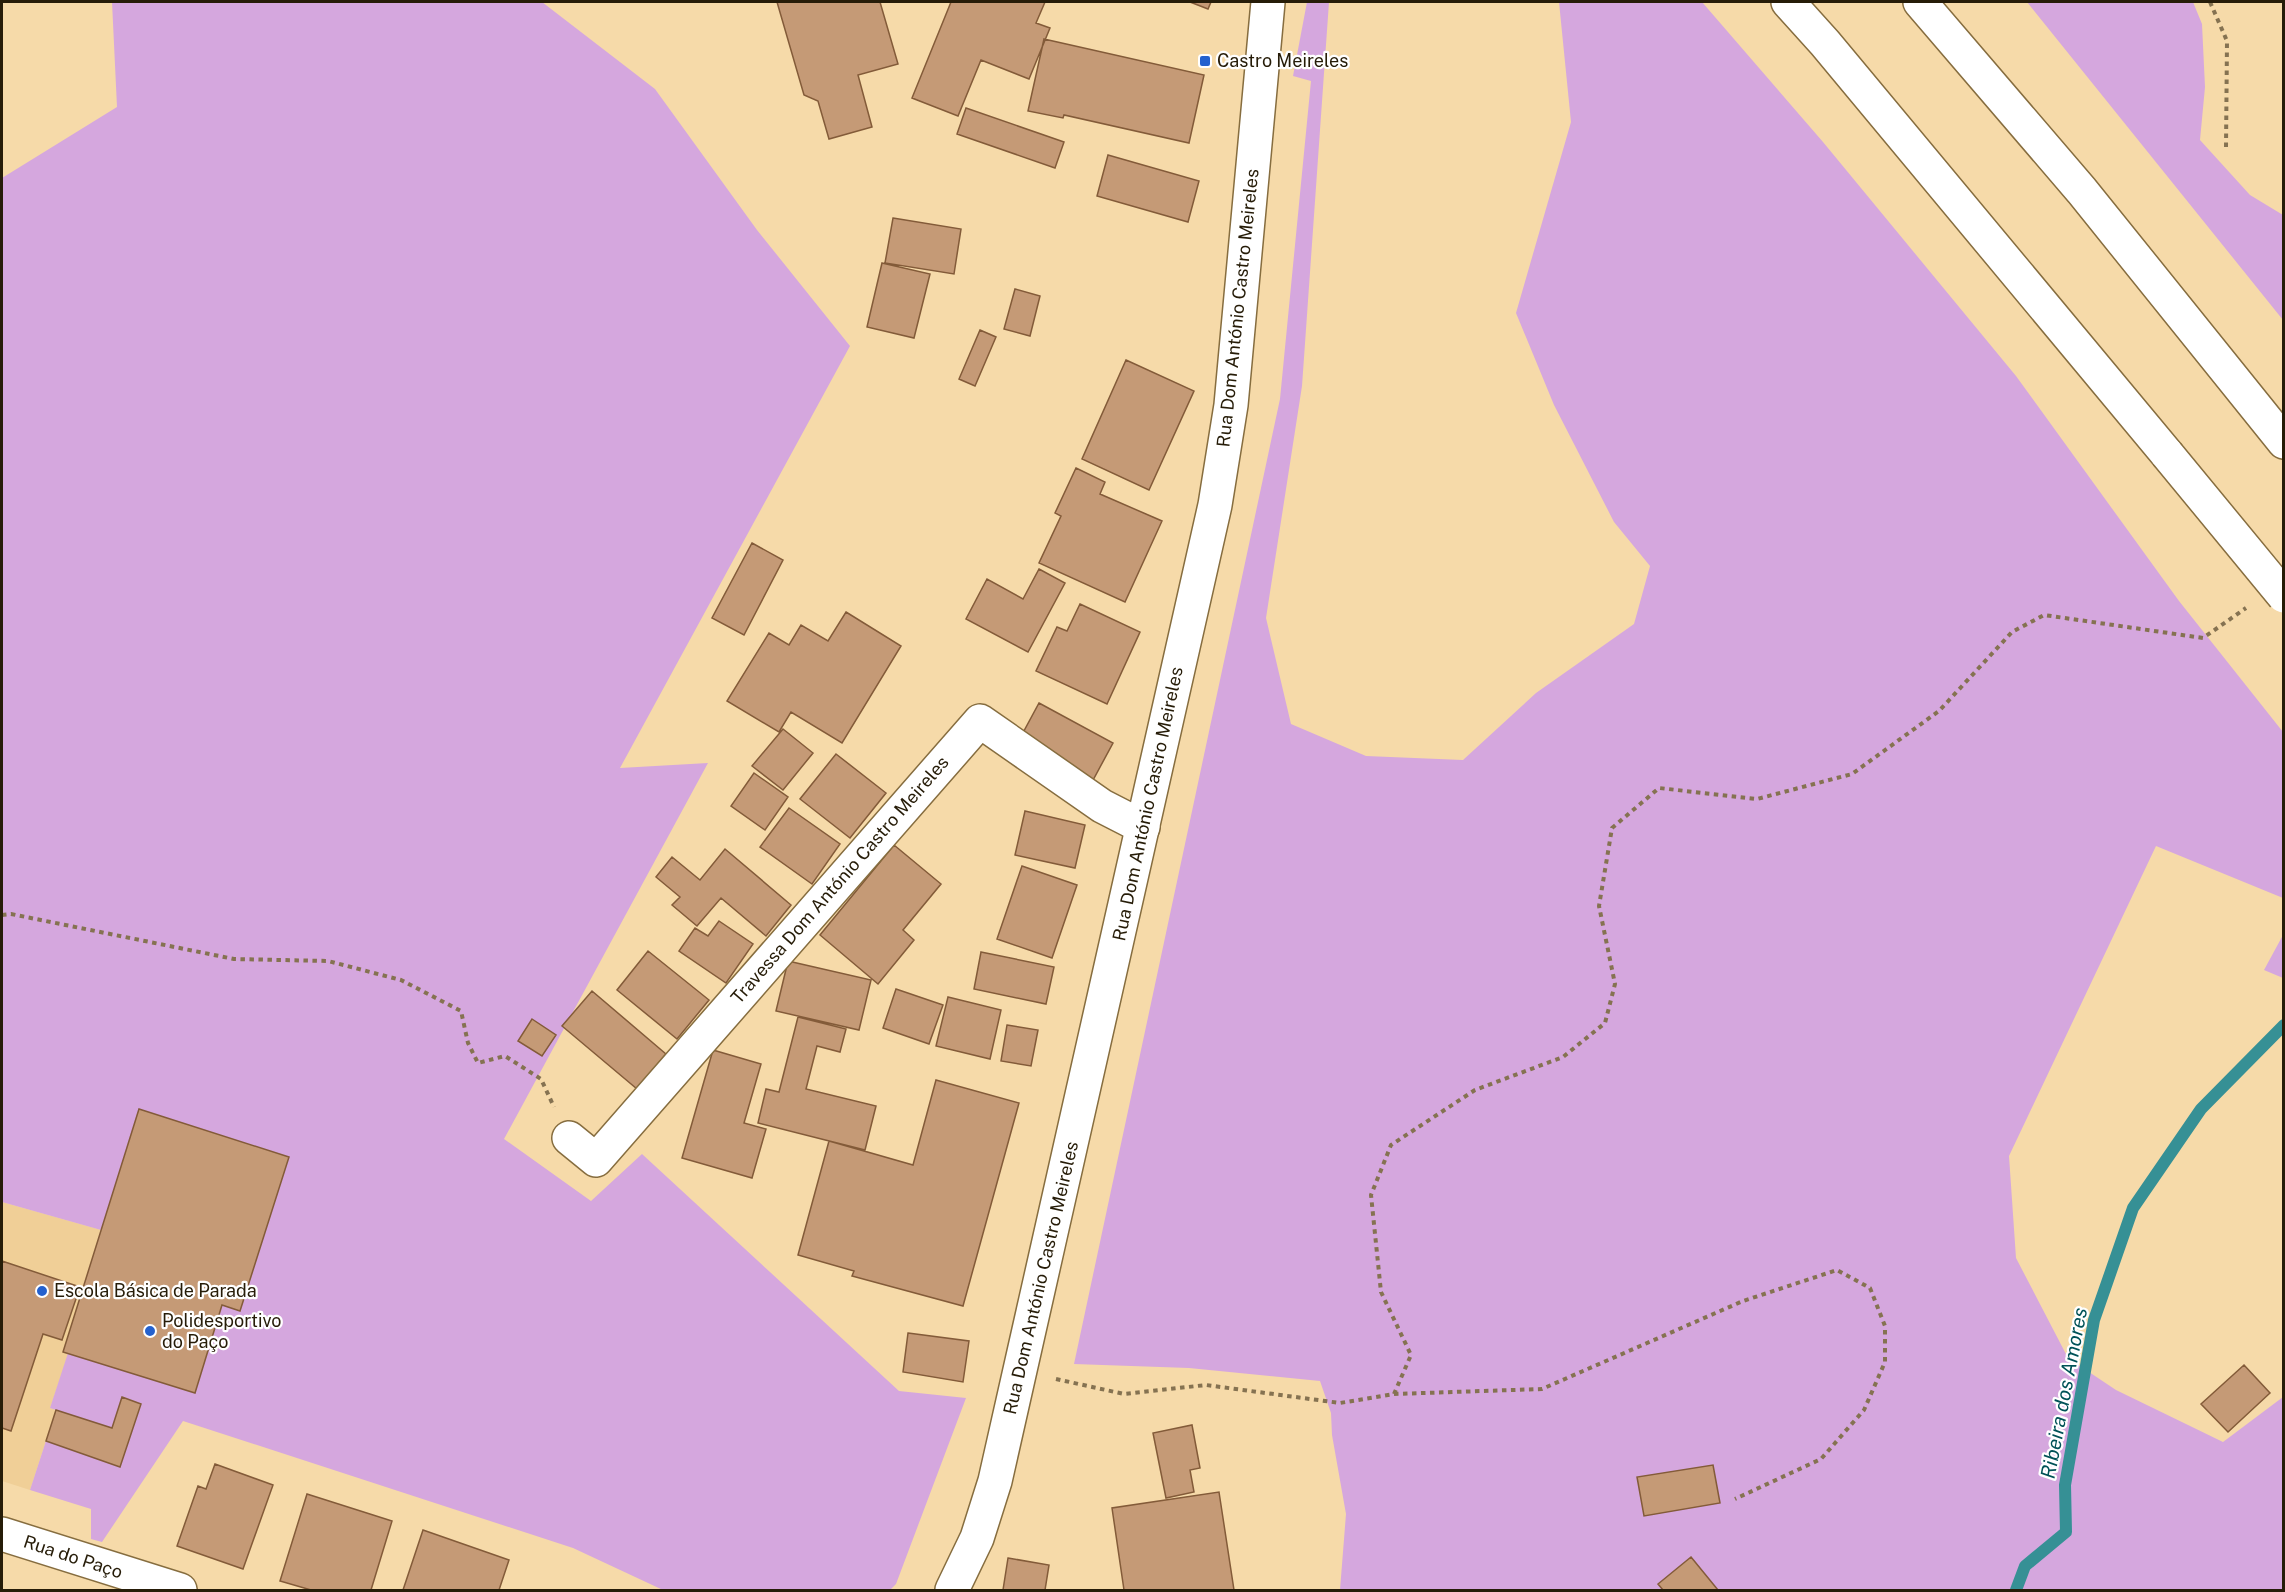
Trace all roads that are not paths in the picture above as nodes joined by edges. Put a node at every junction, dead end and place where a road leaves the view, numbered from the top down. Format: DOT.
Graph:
graph roads {
  1 [pos="1268,2"];
  2 [pos="1788,2"];
  3 [pos="1920,2"];
  4 [pos="2283,441"];
  5 [pos="2283,596"];
  6 [pos="1143,827"];
  7 [pos="569,1138"];
  8 [pos="2,1534"];
  9 [pos="180,1590"];
  10 [pos="952,1590"];
  1 -- 6 [label="main road, Rua Dom António Castro Meireles"];
  2 -- 5 [label="main road, bridge"];
  3 -- 4 [label="main road"];
  6 -- 7 [label="main road, Travessa Dom António Castro Meireles"];
  6 -- 10 [label="main road, Rua Dom António Castro Meireles"];
  8 -- 9 [label="main road, Rua do Paço"];
}
